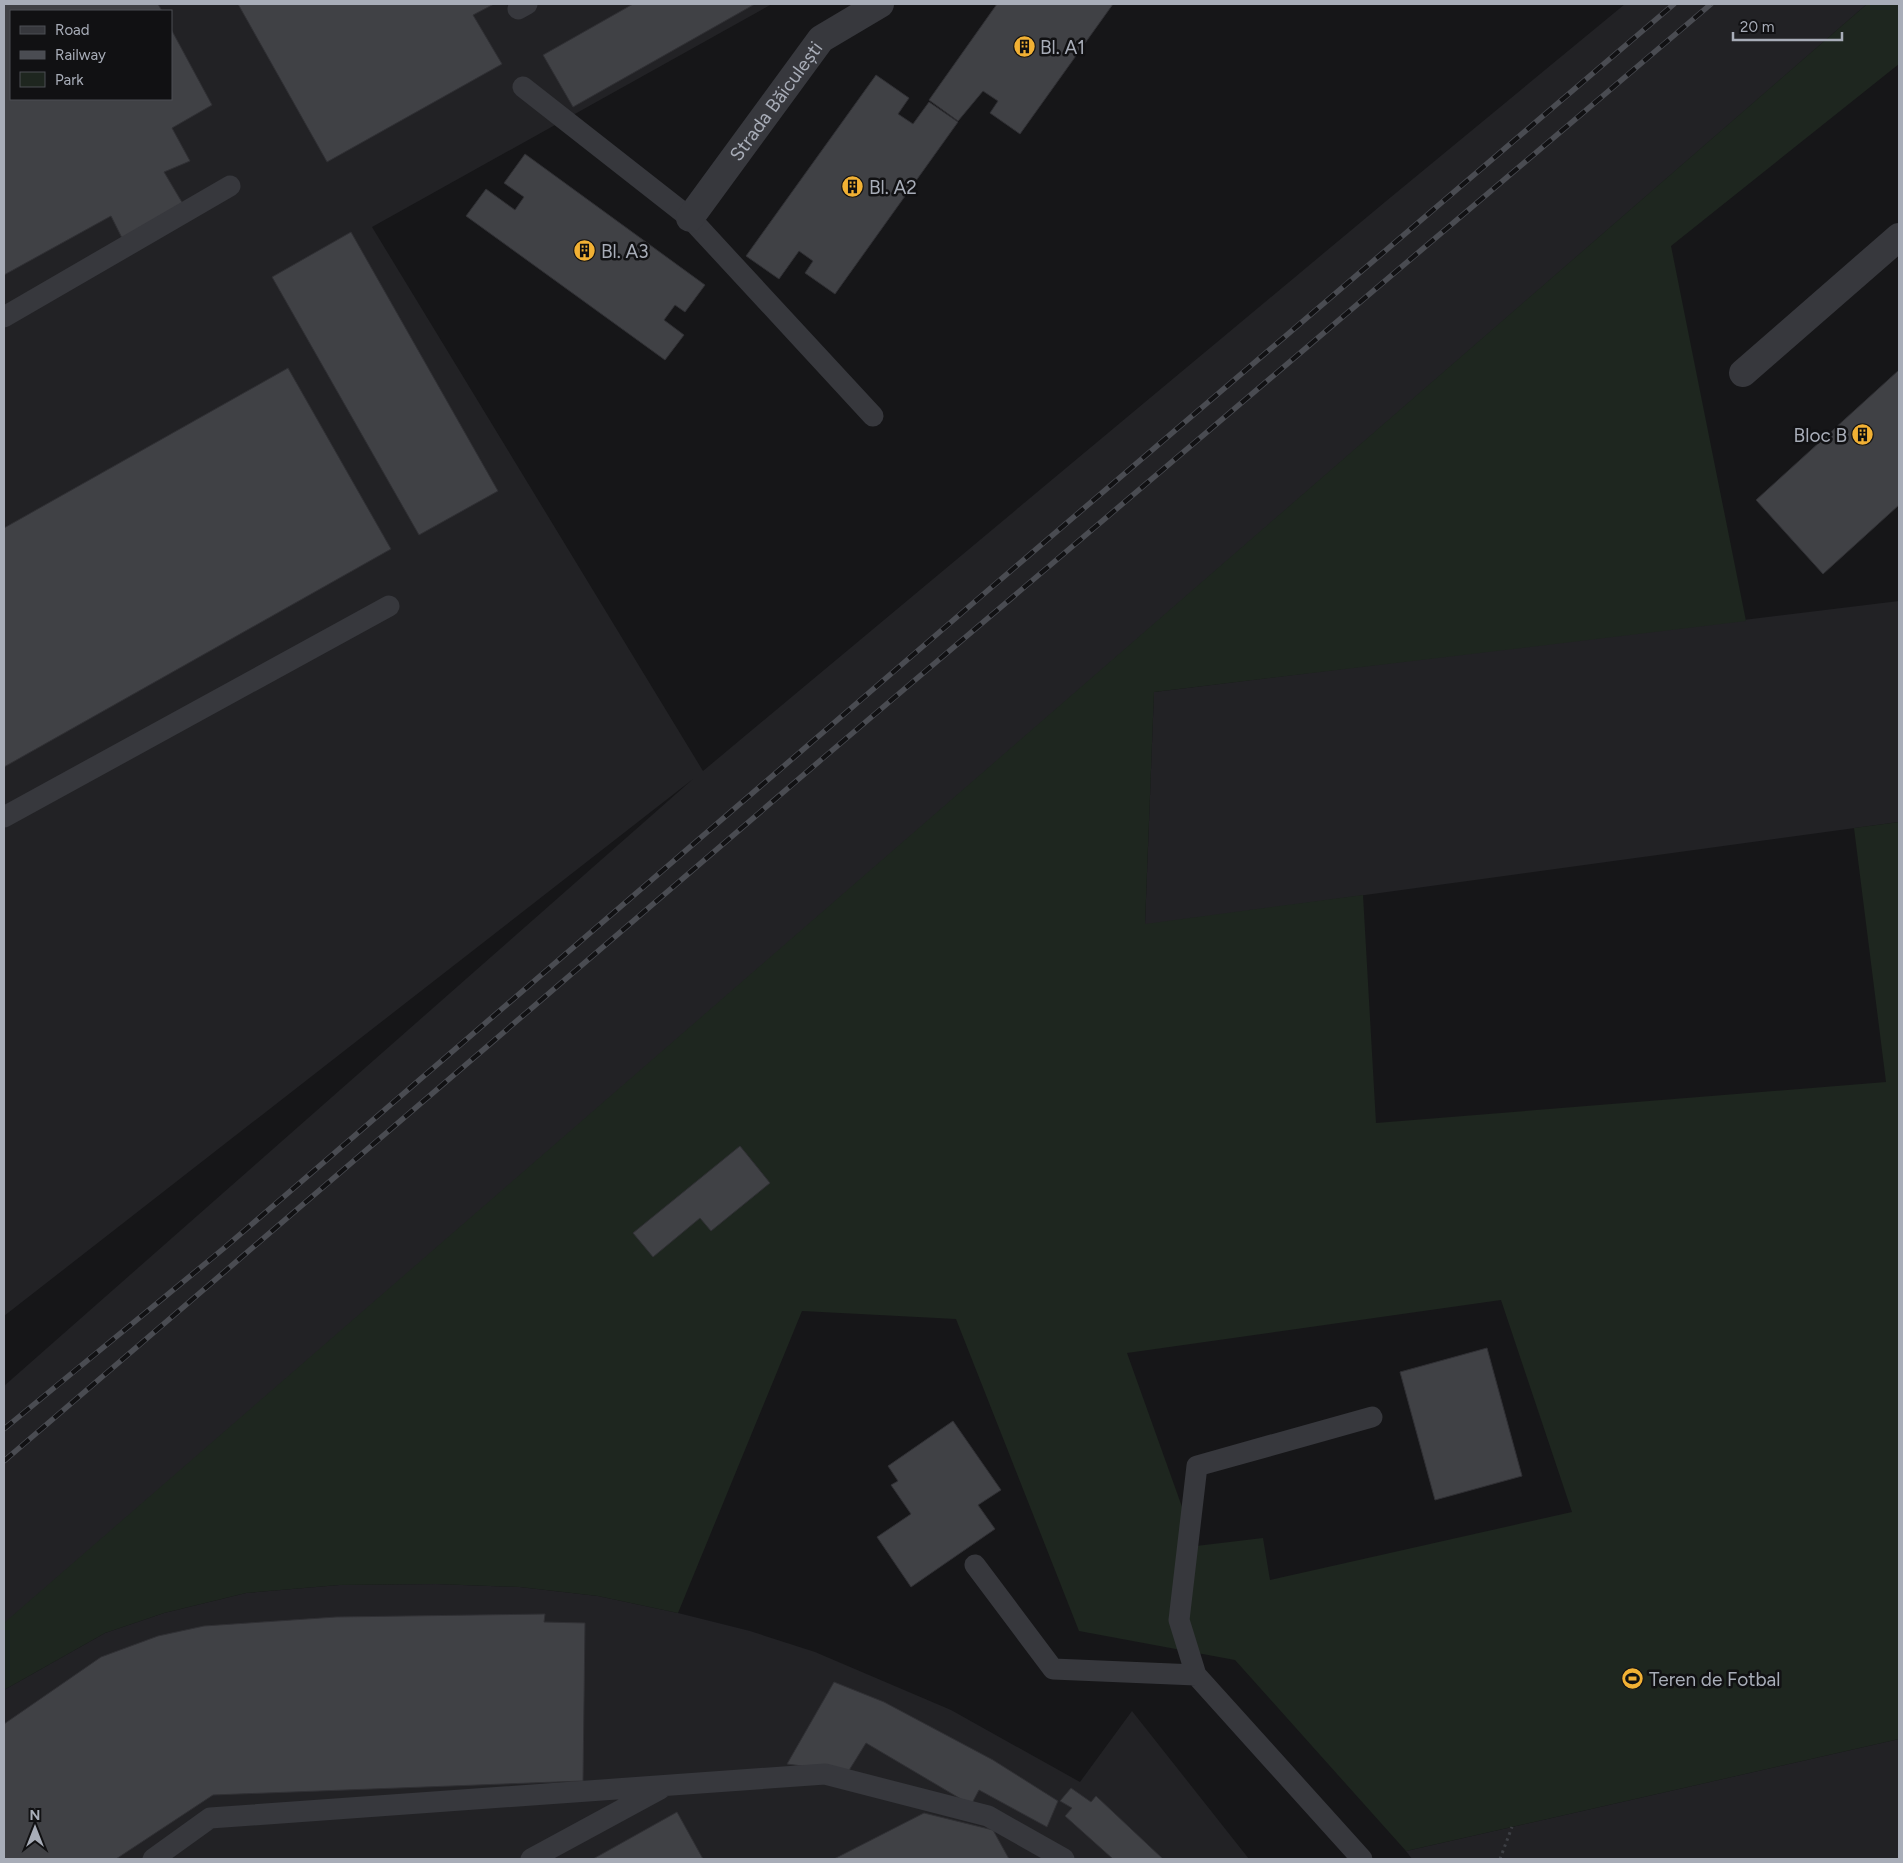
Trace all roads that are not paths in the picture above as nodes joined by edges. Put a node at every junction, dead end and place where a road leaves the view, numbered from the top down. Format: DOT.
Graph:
graph roads {
  1 [pos="880,4"];
  2 [pos="523,87"];
  3 [pos="230,186"];
  4 [pos="690,218"];
  5 [pos="1899,237"];
  6 [pos="4,316"];
  7 [pos="1742,374"];
  8 [pos="872,416"];
  9 [pos="389,606"];
  10 [pos="4,816"];
  11 [pos="1372,1417"];
  12 [pos="975,1565"];
  13 [pos="1196,1675"];
  14 [pos="667,1786"];
  15 [pos="153,1859"];
  16 [pos="531,1859"];
  17 [pos="1064,1859"];
  18 [pos="1362,1859"];
  1 -- 4 [label="street, Strada Băiculești"];
  2 -- 4 [label="lane"];
  3 -- 6 [label="lane"];
  4 -- 8 [label="lane"];
  5 -- 7 [label="street"];
  9 -- 10 [label="lane"];
  11 -- 13 [label="lane"];
  12 -- 13 [label="lane"];
  13 -- 18 [label="lane"];
  14 -- 15 [label="lane"];
  14 -- 16 [label="lane"];
  14 -- 17 [label="lane"];
}
